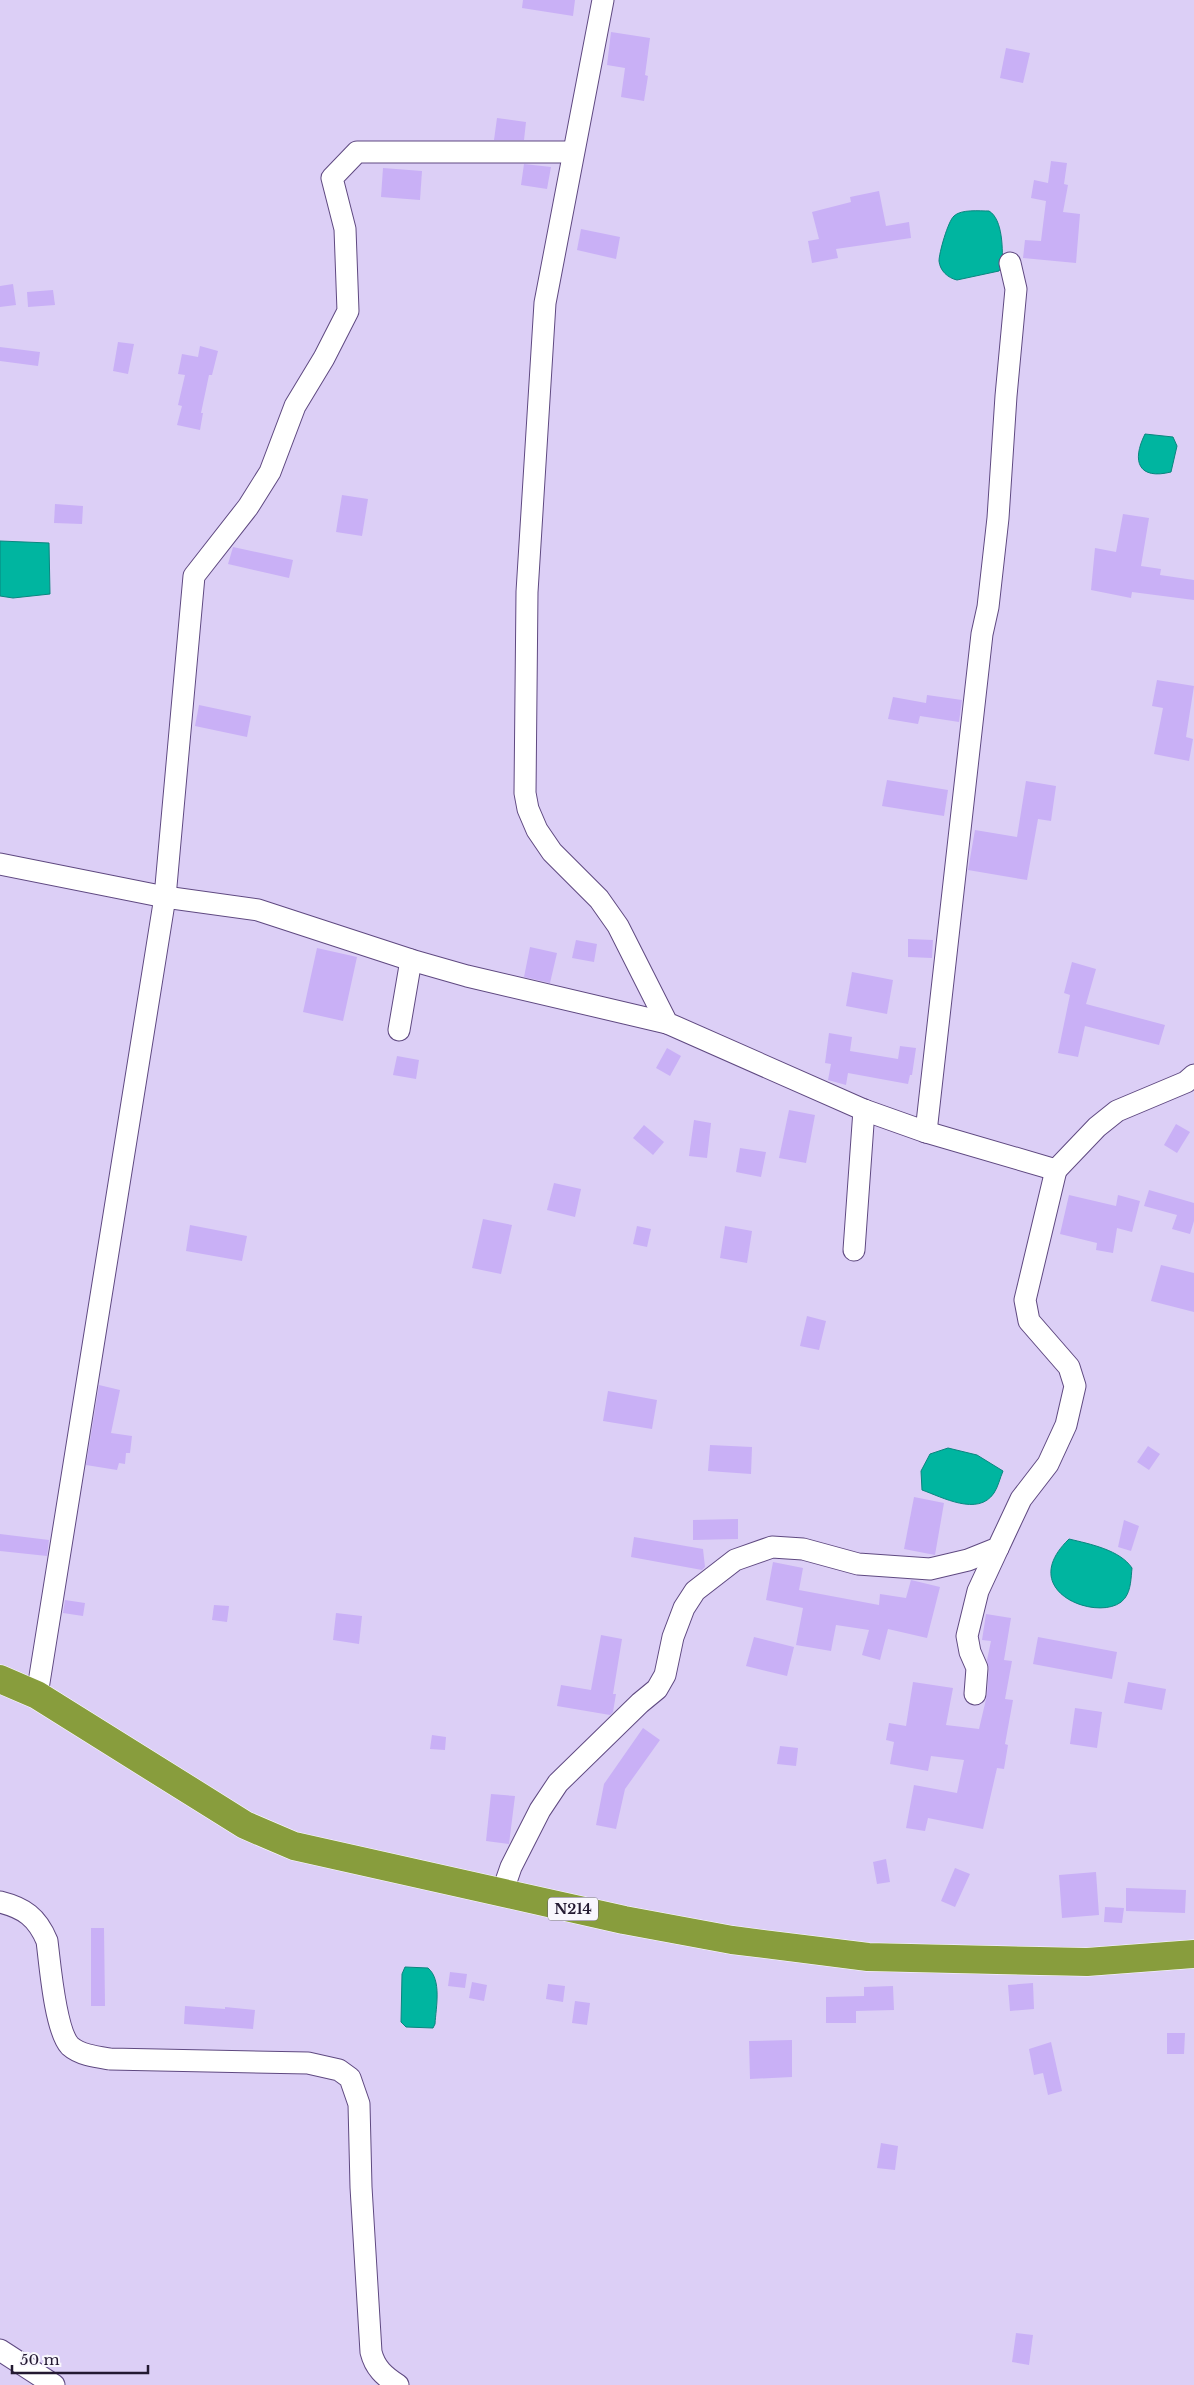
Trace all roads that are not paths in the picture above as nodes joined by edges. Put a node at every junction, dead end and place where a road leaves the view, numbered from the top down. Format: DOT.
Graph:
graph roads {
  1 [pos="603,0"];
  2 [pos="574,152"];
  3 [pos="1010,263"];
  4 [pos="0,864"];
  5 [pos="165,897"];
  6 [pos="411,960"];
  7 [pos="667,1023"];
  8 [pos="400,1030"];
  9 [pos="1194,1075"];
  10 [pos="864,1110"];
  11 [pos="926,1132"];
  12 [pos="1056,1170"];
  13 [pos="854,1250"];
  14 [pos="998,1548"];
  15 [pos="0,1679"];
  16 [pos="975,1694"];
  17 [pos="37,1695"];
  18 [pos="502,1893"];
  19 [pos="0,1902"];
  20 [pos="1194,1954"];
  21 [pos="0,2350"];
  22 [pos="54,2385"];
  23 [pos="398,2385"];
  1 -- 2 [label="street"];
  2 -- 5 [label="street"];
  2 -- 7 [label="street"];
  3 -- 11 [label="street"];
  4 -- 5 [label="street"];
  5 -- 6 [label="street"];
  5 -- 17 [label="street"];
  6 -- 7 [label="street"];
  6 -- 8 [label="street"];
  7 -- 10 [label="street"];
  9 -- 12 [label="street"];
  10 -- 11 [label="street"];
  10 -- 13 [label="street"];
  11 -- 12 [label="street"];
  12 -- 14 [label="street"];
  14 -- 16 [label="street"];
  14 -- 18 [label="street"];
  15 -- 17 [label="highway, N214"];
  17 -- 18 [label="highway, N214"];
  18 -- 20 [label="highway, N214"];
  19 -- 23 [label="street"];
  21 -- 22 [label="street"];
}
